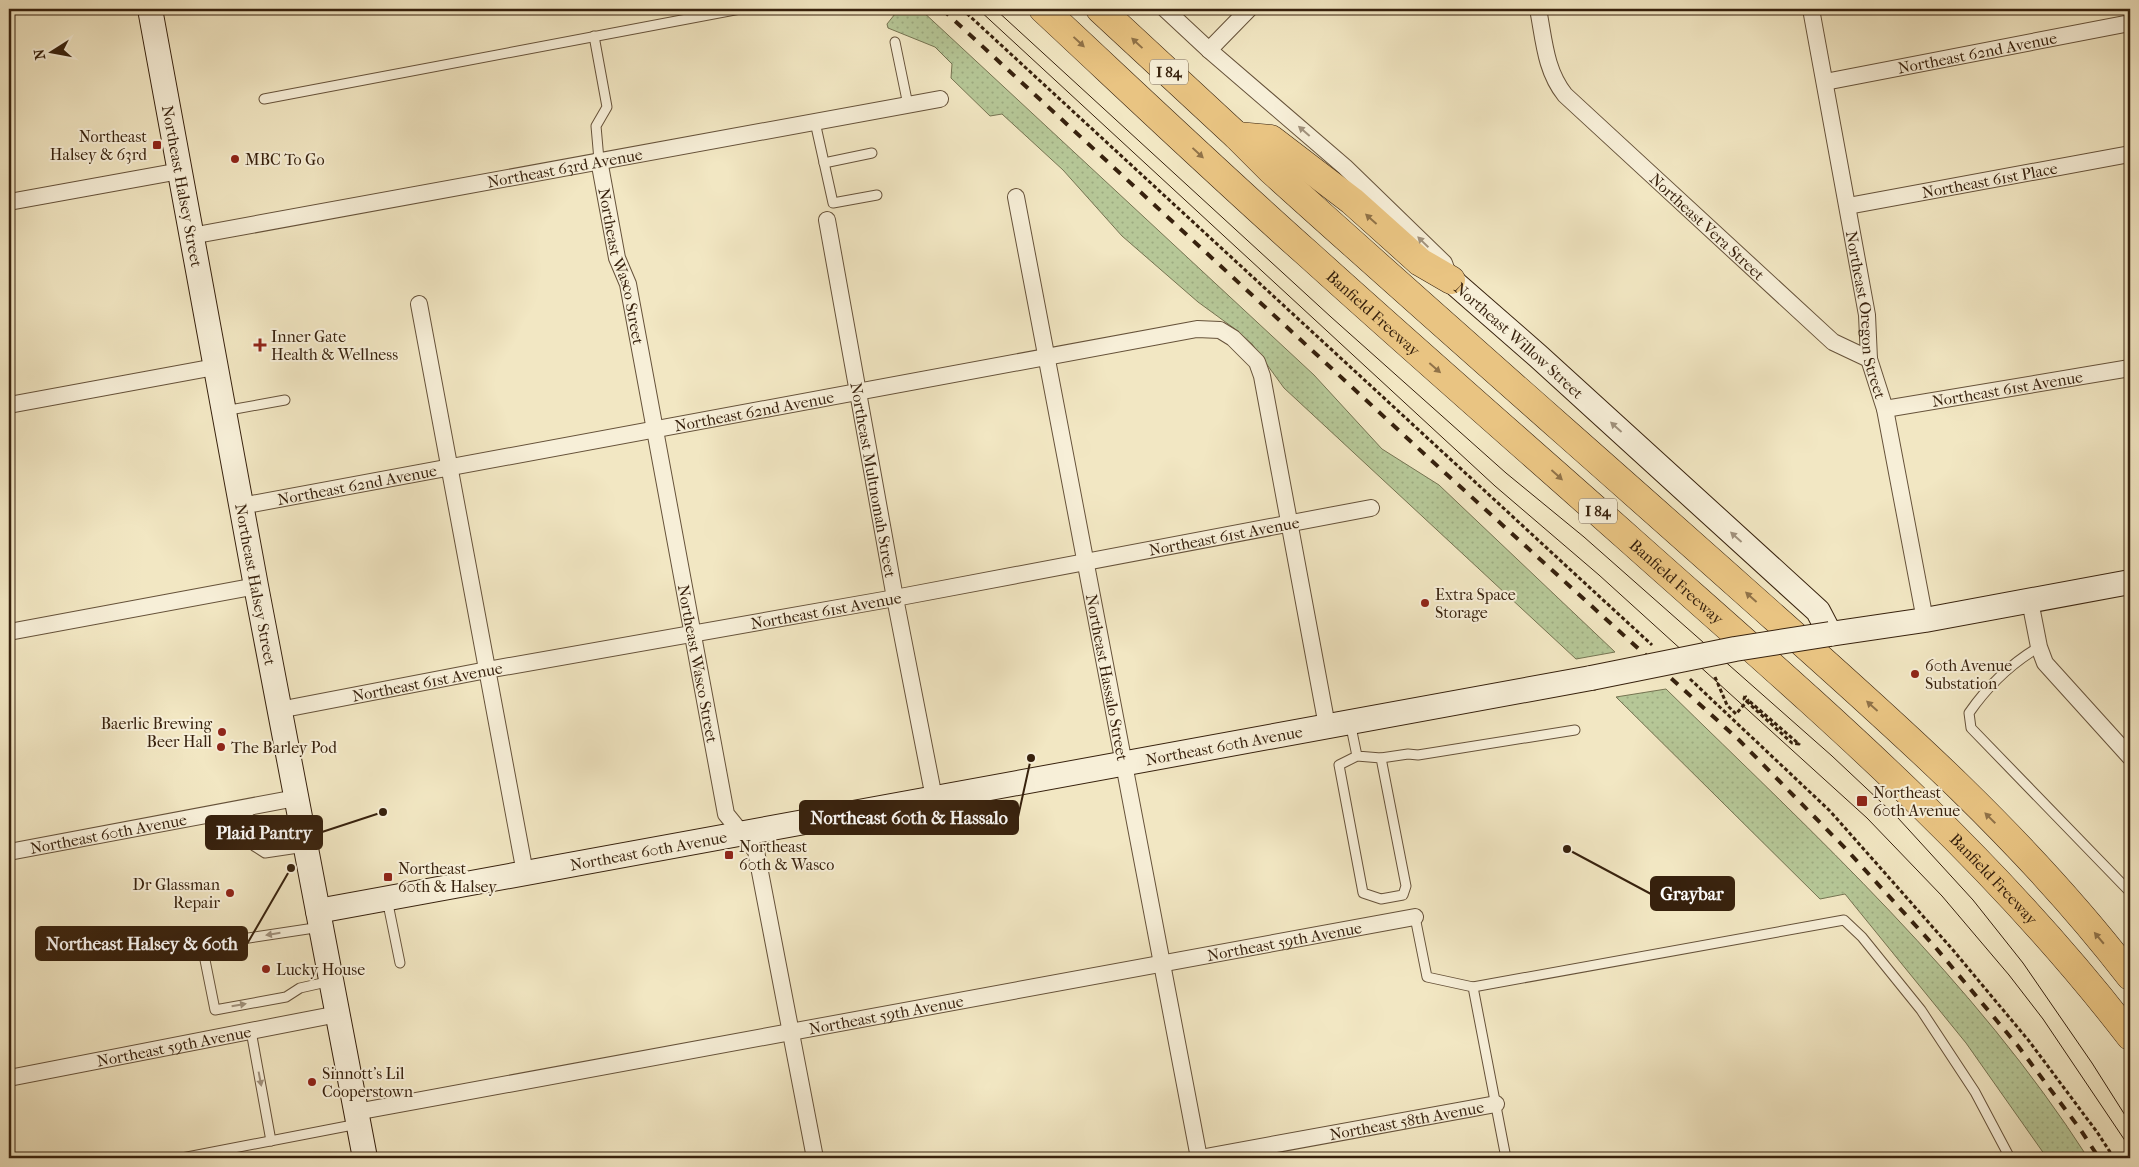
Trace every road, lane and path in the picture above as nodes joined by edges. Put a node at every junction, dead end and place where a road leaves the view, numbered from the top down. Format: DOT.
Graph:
graph roads {
  1 [pos="150,9"];
  2 [pos="740,9"];
  3 [pos="962,9"];
  4 [pos="1043,9"];
  5 [pos="1100,9"];
  6 [pos="1165,9"];
  7 [pos="1249,9"];
  8 [pos="1538,9"];
  9 [pos="1811,9"];
  10 [pos="2130,24"];
  11 [pos="594,36"];
  12 [pos="895,42"];
  13 [pos="1209,50"];
  14 [pos="1825,82"];
  15 [pos="264,99"];
  16 [pos="940,99"];
  17 [pos="908,105"];
  18 [pos="815,122"];
  19 [pos="1237,136"];
  20 [pos="872,153"];
  21 [pos="2130,154"];
  22 [pos="600,160"];
  23 [pos="824,162"];
  24 [pos="180,171"];
  25 [pos="877,195"];
  26 [pos="1016,197"];
  27 [pos="9,202"];
  28 [pos="1848,206"];
  29 [pos="827,220"];
  30 [pos="191,236"];
  31 [pos="1451,280"];
  32 [pos="419,304"];
  33 [pos="1047,357"];
  34 [pos="1869,359"];
  35 [pos="216,367"];
  36 [pos="2130,368"];
  37 [pos="858,392"];
  38 [pos="286,400"];
  39 [pos="9,406"];
  40 [pos="1885,409"];
  41 [pos="223,411"];
  42 [pos="654,429"];
  43 [pos="450,466"];
  44 [pos="241,506"];
  45 [pos="1371,508"];
  46 [pos="1289,523"];
  47 [pos="1086,561"];
  48 [pos="2130,582"];
  49 [pos="256,586"];
  50 [pos="895,598"];
  51 [pos="2030,601"];
  52 [pos="1925,620"];
  53 [pos="9,632"];
  54 [pos="692,633"];
  55 [pos="1830,634"];
  56 [pos="2039,647"];
  57 [pos="1656,648"];
  58 [pos="488,670"];
  59 [pos="1685,675"];
  60 [pos="1715,677"];
  61 [pos="1746,698"];
  62 [pos="279,710"];
  63 [pos="1350,722"];
  64 [pos="1327,726"];
  65 [pos="1575,730"];
  66 [pos="1357,756"];
  67 [pos="2130,757"];
  68 [pos="1381,758"];
  69 [pos="1124,764"];
  70 [pos="296,798"];
  71 [pos="934,798"];
  72 [pos="247,808"];
  73 [pos="742,834"];
  74 [pos="306,847"];
  75 [pos="9,852"];
  76 [pos="525,873"];
  77 [pos="2130,892"];
  78 [pos="387,899"];
  79 [pos="1415,917"];
  80 [pos="320,919"];
  81 [pos="400,963"];
  82 [pos="1162,963"];
  83 [pos="2130,976"];
  84 [pos="332,982"];
  85 [pos="1474,987"];
  86 [pos="338,1014"];
  87 [pos="251,1031"];
  88 [pos="791,1031"];
  89 [pos="2130,1036"];
  90 [pos="9,1078"];
  91 [pos="1496,1104"];
  92 [pos="358,1118"];
  93 [pos="271,1141"];
  94 [pos="182,1158"];
  95 [pos="365,1158"];
  96 [pos="815,1158"];
  97 [pos="1200,1158"];
  98 [pos="1506,1158"];
  99 [pos="2010,1158"];
  100 [pos="2114,1158"];
  1 -- 24 [label="main road, Northeast Halsey Street"];
  2 -- 11 [label="lane"];
  3 -- 57 [label="path"];
  4 -- 89 [label="highway, Banfield Freeway / I 84, one-way"];
  19 -- 5 [label="highway, I 84, one-way"];
  6 -- 13 [label="street, Northeast Willow Street"];
  7 -- 13 [label="street"];
  8 -- 34 [label="street, Northeast Vera Street"];
  9 -- 14 [label="street, Northeast Oregon Street"];
  10 -- 14 [label="street, Northeast 62nd Avenue"];
  11 -- 15 [label="lane"];
  11 -- 22 [label="lane"];
  12 -- 17 [label="lane"];
  31 -- 13 [label="street, Northeast Willow Street, one-way"];
  14 -- 28 [label="street, Northeast Oregon Street"];
  16 -- 17 [label="street, Northeast 63rd Avenue"];
  17 -- 18 [label="street, Northeast 63rd Avenue"];
  18 -- 22 [label="street, Northeast 63rd Avenue"];
  18 -- 23 [label="lane"];
  31 -- 19 [label="highway, one-way"];
  83 -- 19 [label="highway, I 84, one-way"];
  20 -- 23 [label="lane"];
  21 -- 28 [label="street, Northeast 61st Place"];
  22 -- 30 [label="street, Northeast 63rd Avenue"];
  22 -- 42 [label="street, Northeast Wasco Street"];
  23 -- 25 [label="lane"];
  24 -- 27 [label="street"];
  24 -- 30 [label="main road, Northeast Halsey Street"];
  26 -- 33 [label="street, Northeast Hassalo Street"];
  28 -- 34 [label="street, Northeast Oregon Street"];
  29 -- 37 [label="street, Northeast Multnomah Street"];
  30 -- 35 [label="main road, Northeast Halsey Street"];
  55 -- 31 [label="main road, Northeast Willow Street, one-way"];
  32 -- 43 [label="street"];
  33 -- 37 [label="street, Northeast 62nd Avenue"];
  33 -- 46 [label="street, Northeast 62nd Avenue"];
  33 -- 47 [label="street, Northeast Hassalo Street"];
  34 -- 40 [label="street, Northeast Oregon Street"];
  35 -- 39 [label="street"];
  35 -- 41 [label="main road, Northeast Halsey Street"];
  36 -- 40 [label="street, Northeast 61st Avenue"];
  37 -- 42 [label="street, Northeast 62nd Avenue"];
  37 -- 50 [label="street, Northeast Multnomah Street"];
  38 -- 41 [label="lane"];
  40 -- 52 [label="street, Northeast Oregon Street"];
  41 -- 44 [label="main road, Northeast Halsey Street"];
  42 -- 43 [label="street, Northeast 62nd Avenue"];
  42 -- 54 [label="street, Northeast Wasco Street"];
  43 -- 44 [label="street, Northeast 62nd Avenue"];
  43 -- 58 [label="street"];
  44 -- 49 [label="main road, Northeast Halsey Street"];
  45 -- 46 [label="street, Northeast 61st Avenue"];
  46 -- 47 [label="street, Northeast 61st Avenue"];
  46 -- 64 [label="street"];
  47 -- 50 [label="street, Northeast 61st Avenue"];
  47 -- 69 [label="street, Northeast Hassalo Street"];
  48 -- 51 [label="main road, Northeast 60th Avenue"];
  49 -- 53 [label="street"];
  49 -- 62 [label="main road, Northeast Halsey Street"];
  50 -- 54 [label="street, Northeast 61st Avenue"];
  50 -- 71 [label="street, Northeast Multnomah Street"];
  51 -- 52 [label="main road, Northeast 60th Avenue"];
  51 -- 56 [label="street"];
  52 -- 55 [label="main road, Northeast 60th Avenue"];
  54 -- 58 [label="street, Northeast 61st Avenue"];
  54 -- 73 [label="street, Northeast Wasco Street"];
  55 -- 63 [label="main road, Northeast 60th Avenue, bridge"];
  56 -- 67 [label="street"];
  56 -- 77 [label="lane"];
  58 -- 62 [label="street, Northeast 61st Avenue"];
  58 -- 76 [label="street"];
  59 -- 100 [label="path"];
  60 -- 61 [label="path, bridge"];
  61 -- 61 [label="path"];
  62 -- 70 [label="main road, Northeast Halsey Street"];
  63 -- 64 [label="main road, Northeast 60th Avenue"];
  63 -- 66 [label="lane"];
  64 -- 69 [label="main road, Northeast 60th Avenue"];
  65 -- 68 [label="lane"];
  66 -- 68 [label="lane"];
  66 -- 68 [label="lane"];
  69 -- 71 [label="main road, Northeast 60th Avenue"];
  69 -- 82 [label="street, Northeast Hassalo Street"];
  70 -- 72 [label="street, Northeast 60th Avenue"];
  70 -- 74 [label="main road, Northeast Halsey Street"];
  71 -- 73 [label="main road, Northeast 60th Avenue"];
  72 -- 74 [label="lane"];
  72 -- 75 [label="street, Northeast 60th Avenue"];
  73 -- 76 [label="main road, Northeast 60th Avenue"];
  73 -- 88 [label="street, Northeast Wasco Street"];
  74 -- 80 [label="main road, Northeast Halsey Street"];
  76 -- 78 [label="main road, Northeast 60th Avenue"];
  78 -- 80 [label="main road, Northeast 60th Avenue"];
  78 -- 81 [label="lane"];
  79 -- 82 [label="street, Northeast 59th Avenue"];
  79 -- 85 [label="lane"];
  80 -- 84 [label="main road, Northeast Halsey Street"];
  80 -- 84 [label="lane, one-way"];
  82 -- 88 [label="street, Northeast 59th Avenue"];
  82 -- 97 [label="street, Northeast Hassalo Street"];
  84 -- 86 [label="main road, Northeast Halsey Street"];
  85 -- 91 [label="lane"];
  85 -- 99 [label="lane"];
  86 -- 87 [label="street, Northeast 59th Avenue"];
  86 -- 92 [label="main road, Northeast Halsey Street"];
  87 -- 90 [label="street, Northeast 59th Avenue"];
  87 -- 93 [label="lane, one-way"];
  88 -- 92 [label="street, Northeast 59th Avenue"];
  88 -- 96 [label="street, Northeast Wasco Street"];
  91 -- 97 [label="street, Northeast 58th Avenue"];
  91 -- 98 [label="lane"];
  92 -- 93 [label="lane"];
  92 -- 95 [label="main road, Northeast Halsey Street"];
  93 -- 94 [label="lane"];
}
